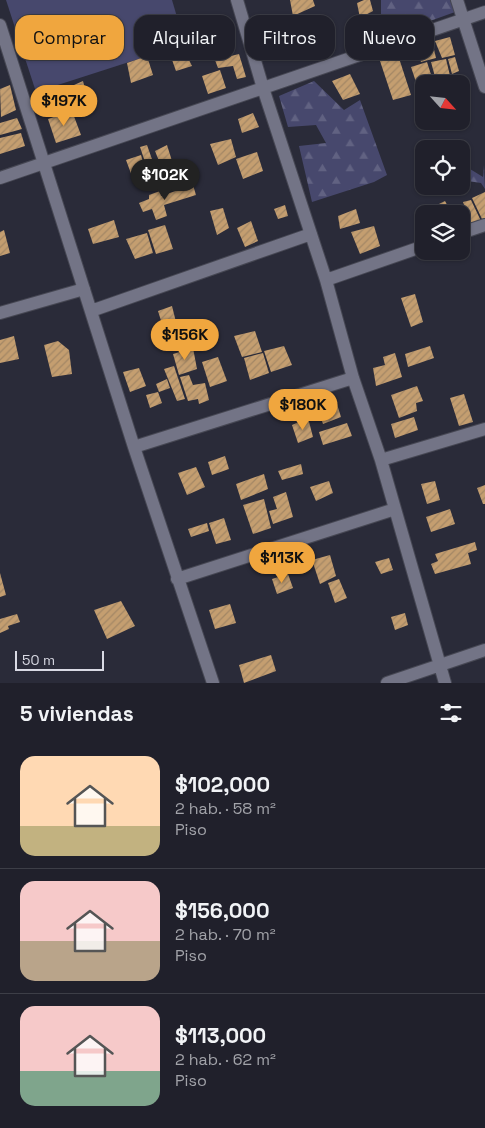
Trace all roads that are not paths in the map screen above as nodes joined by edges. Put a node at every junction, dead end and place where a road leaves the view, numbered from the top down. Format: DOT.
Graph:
graph roads {
  1 [pos="236,0"];
  2 [pos="457,0"];
  3 [pos="485,12"];
  4 [pos="463,19"];
  5 [pos="0,24"];
  6 [pos="485,87"];
  7 [pos="263,88"];
  8 [pos="44,163"];
  9 [pos="0,178"];
  10 [pos="485,225"];
  11 [pos="470,231"];
  12 [pos="311,234"];
  13 [pos="415,249"];
  14 [pos="326,280"];
  15 [pos="84,289"];
  16 [pos="91,311"];
  17 [pos="0,313"];
  18 [pos="353,378"];
  19 [pos="485,429"];
  20 [pos="134,447"];
  21 [pos="381,460"];
  22 [pos="395,509"];
  23 [pos="177,579"];
  24 [pos="485,650"];
  25 [pos="440,664"];
  26 [pos="213,683"];
  27 [pos="387,683"];
  28 [pos="446,683"];
  1 -- 7 [label="street"];
  2 -- 4 [label="street"];
  3 -- 4 [label="street"];
  4 -- 6 [label="street"];
  4 -- 7 [label="street"];
  5 -- 8 [label="street"];
  7 -- 8 [label="street"];
  7 -- 12 [label="street"];
  8 -- 9 [label="street"];
  8 -- 15 [label="street"];
  10 -- 11 [label="street"];
  12 -- 14 [label="street"];
  12 -- 16 [label="street"];
  13 -- 14 [label="street"];
  14 -- 18 [label="street"];
  15 -- 16 [label="street"];
  15 -- 17 [label="street"];
  16 -- 20 [label="street"];
  18 -- 20 [label="street"];
  18 -- 21 [label="street"];
  19 -- 21 [label="street"];
  20 -- 23 [label="street"];
  21 -- 22 [label="street"];
  22 -- 23 [label="street"];
  22 -- 25 [label="street"];
  23 -- 26 [label="street"];
  24 -- 25 [label="street"];
  25 -- 27 [label="street"];
  25 -- 28 [label="street"];
}
